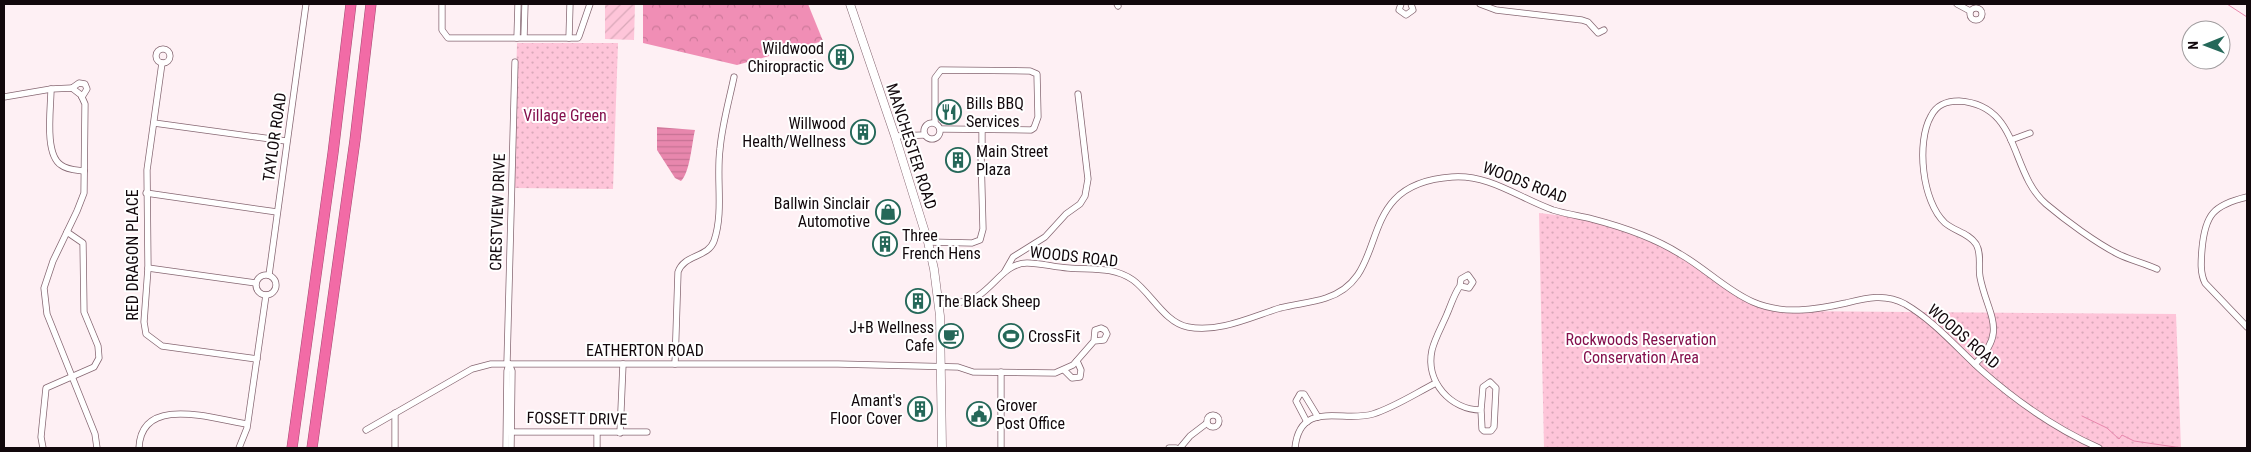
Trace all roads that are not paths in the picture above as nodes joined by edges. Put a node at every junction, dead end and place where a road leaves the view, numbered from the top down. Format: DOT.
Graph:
graph roads {
  1 [pos="306,4"];
  2 [pos="351,4"];
  3 [pos="371,4"];
  4 [pos="442,4"];
  5 [pos="518,4"];
  6 [pos="525,4"];
  7 [pos="570,4"];
  8 [pos="590,4"];
  9 [pos="850,4"];
  10 [pos="1401,4"];
  11 [pos="1411,4"];
  12 [pos="1480,4"];
  13 [pos="1957,4"];
  14 [pos="1970,11"];
  15 [pos="1604,30"];
  16 [pos="521,37"];
  17 [pos="569,38"];
  18 [pos="515,62"];
  19 [pos="162,63"];
  20 [pos="734,77"];
  21 [pos="72,88"];
  22 [pos="51,89"];
  23 [pos="1078,94"];
  24 [pos="4,97"];
  25 [pos="82,97"];
  26 [pos="154,123"];
  27 [pos="935,123"];
  28 [pos="940,129"];
  29 [pos="982,129"];
  30 [pos="2030,134"];
  31 [pos="924,135"];
  32 [pos="895,136"];
  33 [pos="2011,140"];
  34 [pos="286,141"];
  35 [pos="982,142"];
  36 [pos="981,154"];
  37 [pos="84,171"];
  38 [pos="146,193"];
  39 [pos="2247,197"];
  40 [pos="277,212"];
  41 [pos="67,232"];
  42 [pos="928,242"];
  43 [pos="148,268"];
  44 [pos="2157,269"];
  45 [pos="1004,272"];
  46 [pos="268,275"];
  47 [pos="256,283"];
  48 [pos="1460,286"];
  49 [pos="266,295"];
  50 [pos="939,304"];
  51 [pos="2247,327"];
  52 [pos="1094,341"];
  53 [pos="257,358"];
  54 [pos="1077,361"];
  55 [pos="508,363"];
  56 [pos="623,364"];
  57 [pos="675,364"];
  58 [pos="1975,364"];
  59 [pos="941,366"];
  60 [pos="1064,370"];
  61 [pos="1001,372"];
  62 [pos="72,377"];
  63 [pos="1436,383"];
  64 [pos="1482,410"];
  65 [pos="395,413"];
  66 [pos="1318,417"];
  67 [pos="1307,422"];
  68 [pos="1207,423"];
  69 [pos="247,424"];
  70 [pos="366,430"];
  71 [pos="509,432"];
  72 [pos="647,432"];
  73 [pos="597,433"];
  74 [pos="620,433"];
  75 [pos="43,448"];
  76 [pos="97,448"];
  77 [pos="139,448"];
  78 [pos="239,448"];
  79 [pos="292,448"];
  80 [pos="312,448"];
  81 [pos="395,448"];
  82 [pos="506,448"];
  83 [pos="511,448"];
  84 [pos="597,448"];
  85 [pos="942,448"];
  86 [pos="1001,448"];
  87 [pos="1169,448"];
  88 [pos="1176,448"];
  89 [pos="1180,448"];
  90 [pos="1295,448"];
  91 [pos="2099,448"];
  1 -- 34 [label="street, TAYLOR ROAD"];
  2 -- 79 [label="highway"];
  3 -- 80 [label="highway"];
  4 -- 16 [label="street"];
  5 -- 16 [label="street"];
  6 -- 16 [label="street"];
  7 -- 17 [label="street"];
  8 -- 17 [label="street"];
  9 -- 32 [label="street, MANCHESTER ROAD"];
  10 -- 11 [label="street"];
  12 -- 15 [label="street"];
  13 -- 14 [label="street"];
  16 -- 17 [label="street"];
  18 -- 55 [label="street, CRESTVIEW DRIVE"];
  19 -- 26 [label="street, RED DRAGON PLACE"];
  20 -- 57 [label="street"];
  21 -- 22 [label="street"];
  21 -- 25 [label="street"];
  21 -- 25 [label="street"];
  22 -- 24 [label="street"];
  22 -- 37 [label="street"];
  23 -- 45 [label="street"];
  25 -- 37 [label="street"];
  26 -- 34 [label="street"];
  26 -- 38 [label="street, RED DRAGON PLACE"];
  27 -- 28 [label="street"];
  27 -- 29 [label="street"];
  27 -- 31 [label="street"];
  28 -- 29 [label="street"];
  28 -- 31 [label="street"];
  29 -- 35 [label="street"];
  30 -- 33 [label="street"];
  31 -- 32 [label="street"];
  32 -- 42 [label="street, MANCHESTER ROAD"];
  33 -- 44 [label="street"];
  33 -- 58 [label="street"];
  34 -- 40 [label="street, TAYLOR ROAD"];
  36 -- 42 [label="street"];
  37 -- 41 [label="street"];
  38 -- 40 [label="street"];
  38 -- 43 [label="street, RED DRAGON PLACE"];
  39 -- 51 [label="street"];
  40 -- 46 [label="street, TAYLOR ROAD"];
  41 -- 62 [label="street"];
  41 -- 62 [label="street"];
  42 -- 50 [label="street, MANCHESTER ROAD"];
  43 -- 47 [label="street"];
  43 -- 53 [label="street, RED DRAGON PLACE"];
  45 -- 50 [label="street, WOODS ROAD"];
  45 -- 58 [label="street, WOODS ROAD"];
  46 -- 47 [label="street"];
  46 -- 49 [label="street, TAYLOR ROAD"];
  47 -- 49 [label="street"];
  48 -- 63 [label="street"];
  49 -- 53 [label="street, TAYLOR ROAD"];
  50 -- 59 [label="street, MANCHESTER ROAD"];
  52 -- 54 [label="street"];
  53 -- 69 [label="street, TAYLOR ROAD"];
  54 -- 60 [label="street"];
  54 -- 60 [label="street, EATHERTON ROAD"];
  55 -- 56 [label="street, EATHERTON ROAD"];
  55 -- 65 [label="street, EATHERTON ROAD"];
  55 -- 71 [label="street, CRESTVIEW DRIVE"];
  56 -- 57 [label="street, EATHERTON ROAD"];
  56 -- 74 [label="street"];
  57 -- 59 [label="street, EATHERTON ROAD"];
  58 -- 91 [label="street, WOODS ROAD"];
  59 -- 61 [label="street, EATHERTON ROAD"];
  59 -- 85 [label="street, MANCHESTER ROAD"];
  60 -- 61 [label="street, EATHERTON ROAD"];
  61 -- 86 [label="street"];
  62 -- 75 [label="street"];
  62 -- 76 [label="street"];
  63 -- 64 [label="street"];
  63 -- 66 [label="street"];
  64 -- 64 [label="street"];
  65 -- 70 [label="street, EATHERTON ROAD"];
  65 -- 81 [label="street"];
  66 -- 67 [label="street"];
  66 -- 67 [label="street"];
  67 -- 90 [label="street"];
  68 -- 89 [label="street"];
  69 -- 77 [label="street"];
  69 -- 78 [label="street, TAYLOR ROAD"];
  71 -- 73 [label="street, FOSSETT DRIVE"];
  71 -- 82 [label="street"];
  71 -- 83 [label="street"];
  72 -- 74 [label="street, FOSSETT DRIVE"];
  73 -- 74 [label="street, FOSSETT DRIVE"];
  73 -- 84 [label="street"];
  87 -- 88 [label="street"];
}
